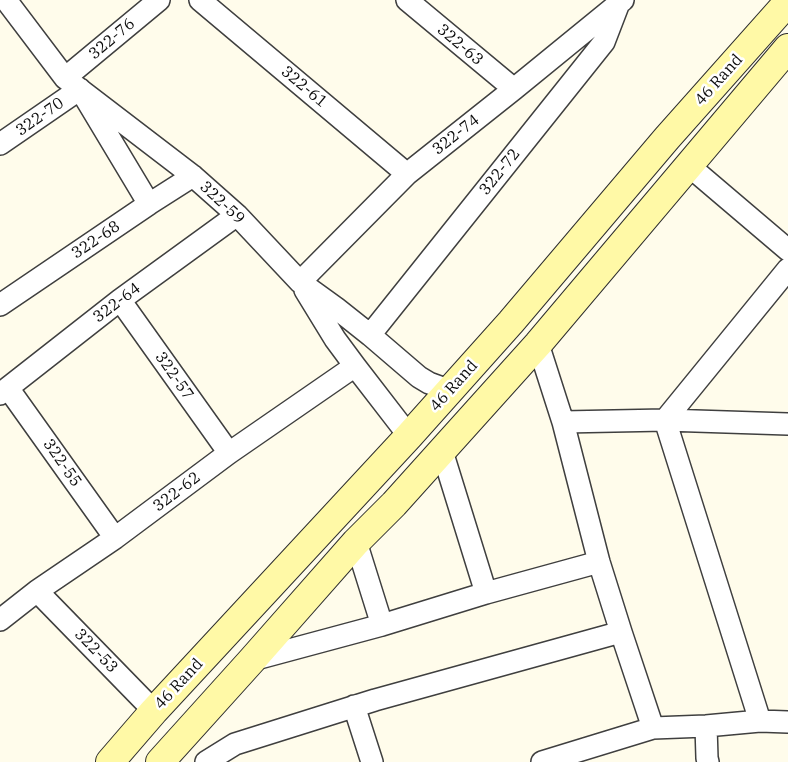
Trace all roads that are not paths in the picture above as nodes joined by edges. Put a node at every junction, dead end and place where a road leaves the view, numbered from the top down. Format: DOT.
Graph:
graph roads {
  1 [pos="6,0"];
  2 [pos="159,0"];
  3 [pos="200,0"];
  4 [pos="406,0"];
  5 [pos="619,1"];
  6 [pos="788,2"];
  7 [pos="788,48"];
  8 [pos="72,84"];
  9 [pos="514,89"];
  10 [pos="0,144"];
  11 [pos="688,165"];
  12 [pos="407,174"];
  13 [pos="193,176"];
  14 [pos="149,204"];
  15 [pos="237,215"];
  16 [pos="788,250"];
  17 [pos="788,269"];
  18 [pos="300,282"];
  19 [pos="120,300"];
  20 [pos="0,305"];
  21 [pos="370,335"];
  22 [pos="538,344"];
  23 [pos="355,366"];
  24 [pos="451,389"];
  25 [pos="4,391"];
  26 [pos="665,420"];
  27 [pos="563,422"];
  28 [pos="787,427"];
  29 [pos="409,436"];
  30 [pos="442,451"];
  31 [pos="229,453"];
  32 [pos="115,538"];
  33 [pos="356,542"];
  34 [pos="598,562"];
  35 [pos="37,591"];
  36 [pos="486,593"];
  37 [pos="0,620"];
  38 [pos="382,625"];
  39 [pos="621,632"];
  40 [pos="252,660"];
  41 [pos="354,706"];
  42 [pos="154,711"];
  43 [pos="760,721"];
  44 [pos="788,722"];
  45 [pos="706,726"];
  46 [pos="653,728"];
  47 [pos="611,740"];
  48 [pos="707,761"];
  49 [pos="110,762"];
  50 [pos="160,762"];
  51 [pos="206,762"];
  52 [pos="372,762"];
  53 [pos="542,762"];
  54 [pos="599,762"];
  1 -- 8 [label="street, 322-59"];
  2 -- 8 [label="street, 322-76"];
  3 -- 12 [label="street, 322-61"];
  4 -- 9 [label="street, 322-63"];
  5 -- 9 [label="street, 322-74"];
  5 -- 21 [label="street, 322-72"];
  6 -- 24 [label="main road, 46 Rand"];
  7 -- 11 [label="main road, 46 Rand"];
  8 -- 10 [label="street, 322-70"];
  8 -- 13 [label="street, 322-59"];
  8 -- 14 [label="street"];
  9 -- 12 [label="street, 322-74"];
  11 -- 16 [label="street"];
  11 -- 22 [label="main road, 46 Rand"];
  12 -- 18 [label="street, 322-74"];
  13 -- 14 [label="street, 322-68"];
  13 -- 15 [label="street, 322-59"];
  14 -- 20 [label="street, 322-68"];
  15 -- 18 [label="street, 322-59"];
  15 -- 19 [label="street, 322-64"];
  17 -- 26 [label="street"];
  18 -- 21 [label="street, 322-59"];
  18 -- 23 [label="street"];
  19 -- 25 [label="street, 322-64"];
  19 -- 31 [label="street, 322-57"];
  21 -- 24 [label="street, 322-59"];
  22 -- 27 [label="street"];
  22 -- 30 [label="main road, 46 Rand"];
  23 -- 29 [label="street"];
  23 -- 31 [label="street, 322-62"];
  24 -- 29 [label="main road, 46 Rand"];
  25 -- 32 [label="street, 322-55"];
  26 -- 27 [label="street"];
  26 -- 28 [label="street"];
  26 -- 43 [label="street"];
  27 -- 34 [label="street"];
  29 -- 42 [label="main road, 46 Rand"];
  30 -- 33 [label="main road, 46 Rand"];
  30 -- 36 [label="street"];
  31 -- 32 [label="street, 322-62"];
  32 -- 35 [label="street, 322-62"];
  33 -- 38 [label="street"];
  33 -- 40 [label="main road, 46 Rand"];
  34 -- 36 [label="street"];
  34 -- 39 [label="street"];
  35 -- 37 [label="street, 322-62"];
  35 -- 42 [label="street, 322-53"];
  36 -- 38 [label="street"];
  38 -- 40 [label="street"];
  39 -- 41 [label="street"];
  39 -- 46 [label="street"];
  40 -- 50 [label="main road, 46 Rand"];
  41 -- 51 [label="street"];
  41 -- 52 [label="street"];
  42 -- 49 [label="main road, 46 Rand"];
  43 -- 44 [label="street"];
  43 -- 45 [label="street"];
  45 -- 46 [label="street"];
  45 -- 48 [label="street"];
  46 -- 47 [label="street"];
  47 -- 53 [label="street"];
  47 -- 54 [label="street"];
}
